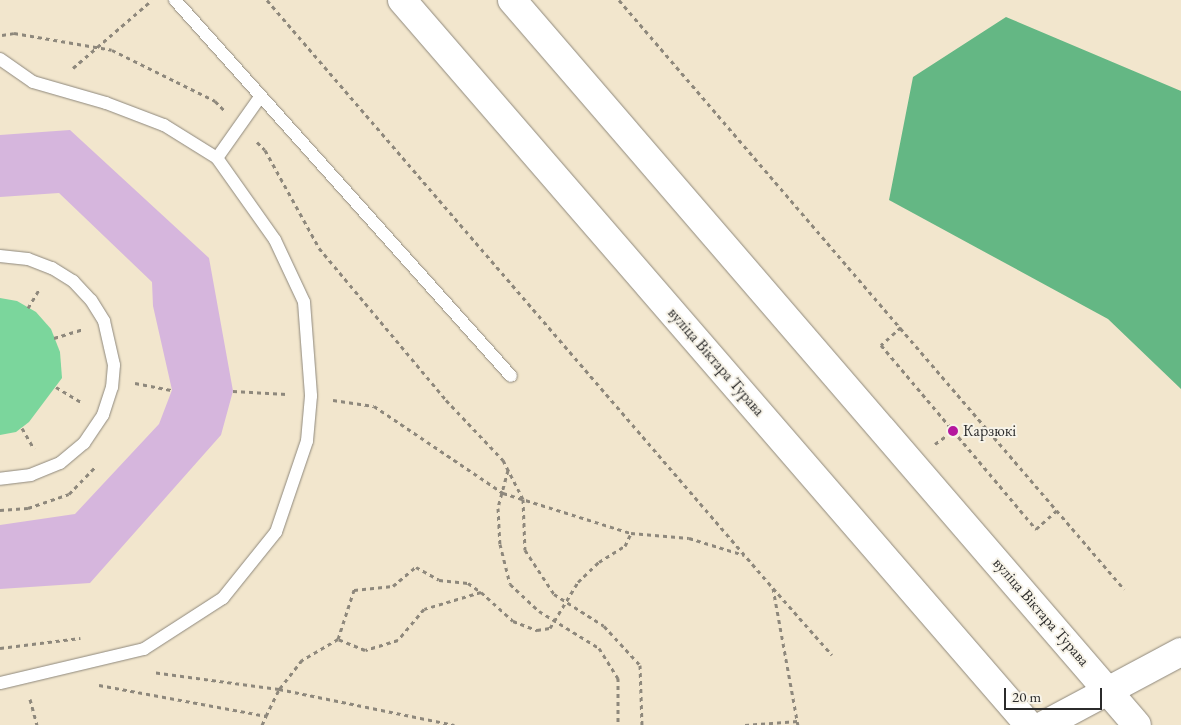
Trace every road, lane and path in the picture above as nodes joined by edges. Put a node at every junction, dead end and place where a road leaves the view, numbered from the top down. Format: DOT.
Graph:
graph roads {
  1 [pos="152,0"];
  2 [pos="175,0"];
  3 [pos="267,0"];
  4 [pos="402,0"];
  5 [pos="512,0"];
  6 [pos="619,0"];
  7 [pos="0,36"];
  8 [pos="97,48"];
  9 [pos="0,58"];
  10 [pos="33,82"];
  11 [pos="260,97"];
  12 [pos="240,126"];
  13 [pos="217,158"];
  14 [pos="0,256"];
  15 [pos="900,327"];
  16 [pos="135,374"];
  17 [pos="510,376"];
  18 [pos="136,383"];
  19 [pos="112,388"];
  20 [pos="172,390"];
  21 [pos="233,391"];
  22 [pos="134,392"];
  23 [pos="311,396"];
  24 [pos="100,459"];
  25 [pos="508,470"];
  26 [pos="0,479"];
  27 [pos="502,493"];
  28 [pos="523,499"];
  29 [pos="0,510"];
  30 [pos="1057,510"];
  31 [pos="632,533"];
  32 [pos="745,556"];
  33 [pos="772,588"];
  34 [pos="1124,589"];
  35 [pos="481,592"];
  36 [pos="566,602"];
  37 [pos="555,620"];
  38 [pos="338,639"];
  39 [pos="0,648"];
  40 [pos="1181,652"];
  41 [pos="832,655"];
  42 [pos="106,658"];
  43 [pos="147,672"];
  44 [pos="0,683"];
  45 [pos="94,684"];
  46 [pos="27,690"];
  47 [pos="279,690"];
  48 [pos="1107,690"];
  49 [pos="266,716"];
  50 [pos="798,723"];
  51 [pos="38,725"];
  52 [pos="262,725"];
  53 [pos="454,725"];
  54 [pos="618,725"];
  55 [pos="642,725"];
  56 [pos="745,725"];
  57 [pos="1028,725"];
  58 [pos="1044,725"];
  59 [pos="1137,725"];
  1 -- 8 [label="path"];
  2 -- 11 [label="lane"];
  3 -- 32 [label="path"];
  4 -- 57 [label="main road, вуліца Віктара Турава"];
  5 -- 48 [label="main road, вуліца Віктара Турава"];
  6 -- 15 [label="path"];
  7 -- 8 [label="path"];
  8 -- 10 [label="path"];
  8 -- 12 [label="path"];
  9 -- 10 [label="lane"];
  10 -- 13 [label="lane"];
  11 -- 12 [label="lane"];
  11 -- 17 [label="lane"];
  12 -- 13 [label="lane"];
  12 -- 25 [label="path"];
  13 -- 23 [label="lane"];
  14 -- 19 [label="lane"];
  15 -- 30 [label="path"];
  15 -- 30 [label="path"];
  16 -- 18 [label="path"];
  18 -- 19 [label="path"];
  18 -- 20 [label="path"];
  18 -- 22 [label="path"];
  19 -- 26 [label="lane"];
  21 -- 23 [label="path"];
  23 -- 27 [label="path"];
  23 -- 42 [label="lane"];
  24 -- 29 [label="path"];
  25 -- 27 [label="path"];
  25 -- 28 [label="path"];
  27 -- 28 [label="path"];
  27 -- 37 [label="path"];
  28 -- 31 [label="path"];
  28 -- 36 [label="path"];
  30 -- 34 [label="path"];
  31 -- 32 [label="path"];
  31 -- 36 [label="path"];
  32 -- 33 [label="path"];
  33 -- 41 [label="path"];
  33 -- 50 [label="path"];
  35 -- 37 [label="path"];
  35 -- 38 [label="path"];
  35 -- 38 [label="path"];
  36 -- 37 [label="path"];
  36 -- 55 [label="path"];
  37 -- 54 [label="path"];
  38 -- 47 [label="path"];
  39 -- 42 [label="path"];
  40 -- 48 [label="main road"];
  42 -- 44 [label="lane"];
  43 -- 47 [label="path"];
  45 -- 49 [label="path"];
  46 -- 51 [label="path"];
  47 -- 49 [label="path"];
  47 -- 53 [label="path"];
  48 -- 58 [label="main road"];
  48 -- 59 [label="main road, вуліца Віктара Турава"];
  49 -- 52 [label="path"];
  50 -- 56 [label="path"];
}
